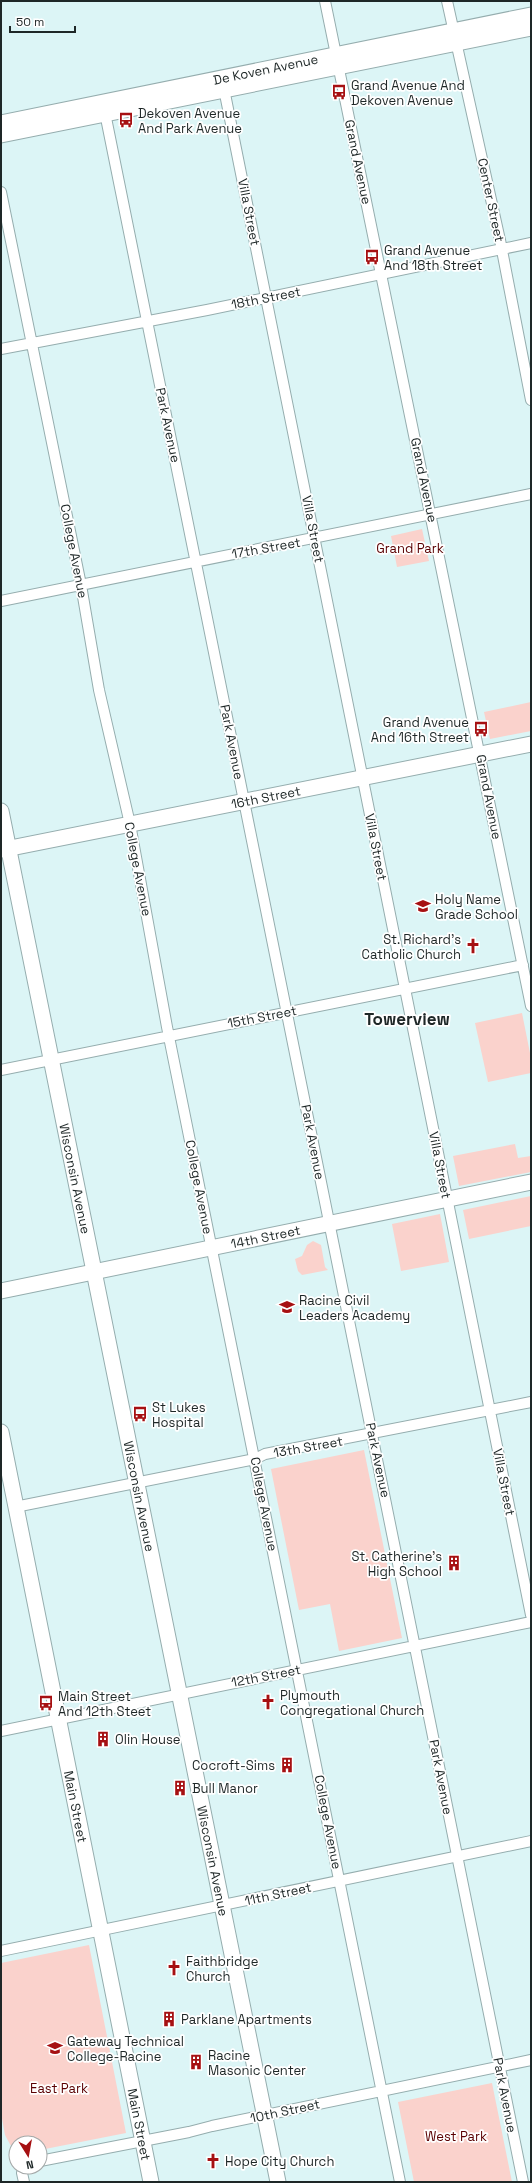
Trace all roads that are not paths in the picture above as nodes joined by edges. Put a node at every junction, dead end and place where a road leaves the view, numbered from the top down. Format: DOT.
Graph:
graph roads {
  1 [pos="325,1"];
  2 [pos="447,1"];
  3 [pos="531,15"];
  4 [pos="531,28"];
  5 [pos="454,37"];
  6 [pos="337,61"];
  7 [pos="223,85"];
  8 [pos="104,108"];
  9 [pos="1,123"];
  10 [pos="1,134"];
  11 [pos="1,192"];
  12 [pos="531,243"];
  13 [pos="502,250"];
  14 [pos="382,273"];
  15 [pos="266,298"];
  16 [pos="146,320"];
  17 [pos="32,343"];
  18 [pos="1,349"];
  19 [pos="531,400"];
  20 [pos="531,494"];
  21 [pos="431,514"];
  22 [pos="315,539"];
  23 [pos="196,562"];
  24 [pos="81,585"];
  25 [pos="1,601"];
  26 [pos="531,744"];
  27 [pos="480,754"];
  28 [pos="363,778"];
  29 [pos="244,801"];
  30 [pos="1,811"];
  31 [pos="130,824"];
  32 [pos="5,849"];
  33 [pos="523,965"];
  34 [pos="404,988"];
  35 [pos="531,1006"];
  36 [pos="286,1012"];
  37 [pos="169,1036"];
  38 [pos="51,1060"];
  39 [pos="1,1070"];
  40 [pos="531,1182"];
  41 [pos="447,1199"];
  42 [pos="329,1223"];
  43 [pos="211,1247"];
  44 [pos="94,1271"];
  45 [pos="1,1291"];
  46 [pos="531,1402"];
  47 [pos="490,1411"];
  48 [pos="1,1432"];
  49 [pos="372,1434"];
  50 [pos="255,1459"];
  51 [pos="136,1482"];
  52 [pos="15,1507"];
  53 [pos="531,1615"];
  54 [pos="531,1622"];
  55 [pos="414,1646"];
  56 [pos="297,1670"];
  57 [pos="179,1694"];
  58 [pos="58,1720"];
  59 [pos="1,1732"];
  60 [pos="531,1841"];
  61 [pos="457,1855"];
  62 [pos="339,1881"];
  63 [pos="222,1906"];
  64 [pos="100,1931"];
  65 [pos="1,1951"];
  66 [pos="531,2060"];
  67 [pos="500,2066"];
  68 [pos="382,2090"];
  69 [pos="265,2115"];
  70 [pos="142,2141"];
  71 [pos="48,2159"];
  72 [pos="151,2182"];
  73 [pos="278,2182"];
  74 [pos="400,2182"];
  75 [pos="523,2182"];
  1 -- 6 [label="street, Grand Avenue"];
  2 -- 5 [label="street, Center Street"];
  3 -- 5 [label="street, De Koven Avenue"];
  4 -- 5 [label="street, De Koven Avenue"];
  5 -- 6 [label="street, De Koven Avenue"];
  5 -- 13 [label="street, Center Street"];
  6 -- 7 [label="street, De Koven Avenue"];
  6 -- 14 [label="street, Grand Avenue"];
  7 -- 8 [label="street, De Koven Avenue"];
  7 -- 15 [label="street, Villa Street"];
  8 -- 9 [label="street, De Koven Avenue"];
  8 -- 10 [label="street, De Koven Avenue"];
  8 -- 16 [label="street, Park Avenue"];
  11 -- 17 [label="street, College Avenue"];
  12 -- 13 [label="street, 18th Street"];
  13 -- 14 [label="street, 18th Street"];
  13 -- 19 [label="street, Center Street"];
  14 -- 15 [label="street, 18th Street"];
  14 -- 21 [label="street, Grand Avenue"];
  15 -- 16 [label="street, 18th Street"];
  15 -- 22 [label="street, Villa Street"];
  16 -- 17 [label="street, 18th Street"];
  16 -- 23 [label="street, Park Avenue"];
  17 -- 18 [label="street, 18th Street"];
  17 -- 24 [label="street, College Avenue"];
  20 -- 21 [label="street, 17th Street"];
  21 -- 22 [label="street, 17th Street"];
  21 -- 27 [label="street, Grand Avenue"];
  22 -- 23 [label="street, 17th Street"];
  22 -- 28 [label="street, Villa Street"];
  23 -- 24 [label="street, 17th Street"];
  23 -- 29 [label="street, Park Avenue"];
  24 -- 25 [label="street, 17th Street"];
  24 -- 31 [label="street, College Avenue"];
  26 -- 27 [label="street, 16th Street"];
  27 -- 28 [label="street, 16th Street"];
  27 -- 33 [label="street, Grand Avenue"];
  28 -- 29 [label="street, 16th Street"];
  28 -- 34 [label="street, Villa Street"];
  29 -- 31 [label="street, 16th Street"];
  29 -- 36 [label="street, Park Avenue"];
  30 -- 32 [label="street, Wisconsin Avenue"];
  31 -- 32 [label="street, 16th Street"];
  31 -- 37 [label="street, College Avenue"];
  32 -- 38 [label="street, Wisconsin Avenue"];
  33 -- 34 [label="street, 15th Street"];
  33 -- 35 [label="street, Grand Avenue"];
  34 -- 36 [label="street, 15th Street"];
  34 -- 41 [label="street, Villa Street"];
  36 -- 37 [label="street, 15th Street"];
  36 -- 42 [label="street, Park Avenue"];
  37 -- 38 [label="street, 15th Street"];
  37 -- 43 [label="street, College Avenue"];
  38 -- 39 [label="street, 15th Street"];
  38 -- 44 [label="street, Wisconsin Avenue"];
  40 -- 41 [label="street, 14th Street"];
  41 -- 42 [label="street, 14th Street"];
  41 -- 47 [label="street, Villa Street"];
  42 -- 43 [label="street, 14th Street"];
  42 -- 49 [label="street, Park Avenue"];
  43 -- 44 [label="street, 14th Street"];
  43 -- 50 [label="street, College Avenue"];
  44 -- 45 [label="street, 14th Street"];
  44 -- 51 [label="street, Wisconsin Avenue"];
  46 -- 47 [label="street, 13th Street"];
  47 -- 49 [label="street, 13th Street"];
  47 -- 53 [label="street, Villa Street"];
  48 -- 52 [label="street, Main Street"];
  49 -- 50 [label="street, 13th Street"];
  49 -- 55 [label="street, Park Avenue"];
  50 -- 51 [label="street, 13th Street"];
  50 -- 56 [label="street, College Avenue"];
  51 -- 52 [label="street, 13th Street"];
  51 -- 57 [label="street, Wisconsin Avenue"];
  52 -- 58 [label="street, Main Street"];
  54 -- 55 [label="street, 12th Street"];
  55 -- 56 [label="street, 12th Street"];
  55 -- 61 [label="street, Park Avenue"];
  56 -- 57 [label="street, 12th Street"];
  56 -- 62 [label="street, College Avenue"];
  57 -- 58 [label="street, 12th Street"];
  57 -- 63 [label="street, Wisconsin Avenue"];
  58 -- 59 [label="street, 12th Street"];
  58 -- 64 [label="street, Main Street"];
  60 -- 61 [label="street, 11th Street"];
  61 -- 62 [label="street, 11th Street"];
  61 -- 67 [label="street, Park Avenue"];
  62 -- 63 [label="street, 11th Street"];
  62 -- 68 [label="street, College Avenue"];
  63 -- 64 [label="street, 11th Street"];
  63 -- 69 [label="street, Wisconsin Avenue"];
  64 -- 65 [label="street, 11th Street"];
  64 -- 70 [label="street, Main Street"];
  66 -- 67 [label="street, 10th Street"];
  67 -- 68 [label="street, 10th Street"];
  67 -- 75 [label="street, Park Avenue"];
  68 -- 69 [label="street, 10th Street"];
  68 -- 74 [label="street, College Avenue"];
  69 -- 70 [label="street, 10th Street"];
  69 -- 73 [label="street, Wisconsin Avenue"];
  70 -- 71 [label="street, 10th Street"];
  70 -- 72 [label="street, Main Street"];
}
